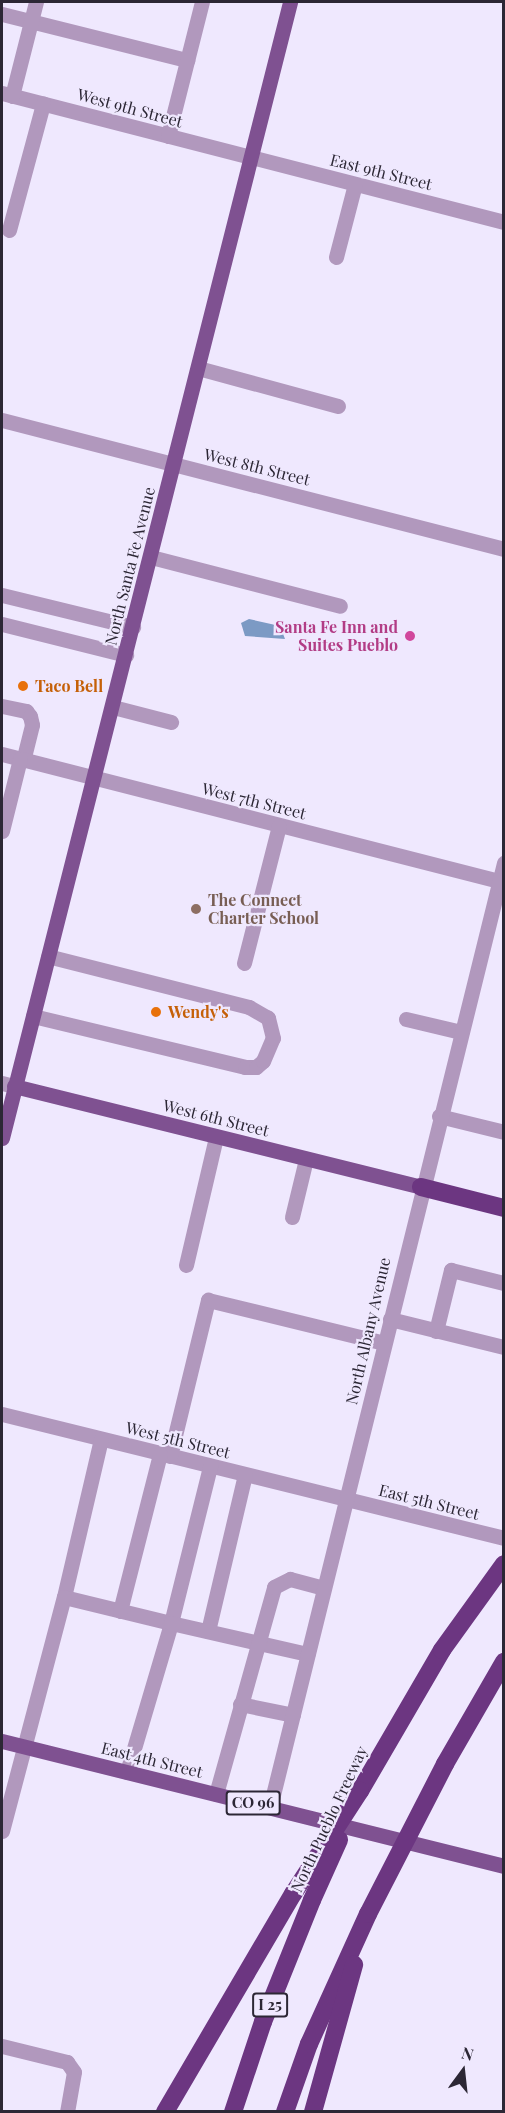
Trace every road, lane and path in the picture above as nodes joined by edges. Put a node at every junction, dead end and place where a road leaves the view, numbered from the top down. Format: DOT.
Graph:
graph roads {
  1 [pos="36,2"];
  2 [pos="199,2"];
  3 [pos="290,2"];
  4 [pos="2,14"];
  5 [pos="31,21"];
  6 [pos="187,60"];
  7 [pos="7,94"];
  8 [pos="43,104"];
  9 [pos="168,136"];
  10 [pos="249,157"];
  11 [pos="355,184"];
  12 [pos="504,222"];
  13 [pos="9,230"];
  14 [pos="336,257"];
  15 [pos="198,368"];
  16 [pos="338,406"];
  17 [pos="2,423"];
  18 [pos="174,464"];
  19 [pos="504,549"];
  20 [pos="151,557"];
  21 [pos="2,595"];
  22 [pos="340,606"];
  23 [pos="2,624"];
  24 [pos="133,627"];
  25 [pos="126,655"];
  26 [pos="2,706"];
  27 [pos="113,707"];
  28 [pos="171,722"];
  29 [pos="2,754"];
  30 [pos="21,760"];
  31 [pos="94,779"];
  32 [pos="279,826"];
  33 [pos="2,831"];
  34 [pos="502,870"];
  35 [pos="48,956"];
  36 [pos="244,963"];
  37 [pos="33,1016"];
  38 [pos="406,1019"];
  39 [pos="460,1032"];
  40 [pos="8,1085"];
  41 [pos="439,1116"];
  42 [pos="504,1132"];
  43 [pos="216,1137"];
  44 [pos="2,1138"];
  45 [pos="306,1159"];
  46 [pos="421,1187"];
  47 [pos="504,1208"];
  48 [pos="292,1217"];
  49 [pos="186,1265"];
  50 [pos="504,1283"];
  51 [pos="390,1319"];
  52 [pos="436,1331"];
  53 [pos="384,1343"];
  54 [pos="504,1347"];
  55 [pos="2,1414"];
  56 [pos="101,1439"];
  57 [pos="165,1455"];
  58 [pos="210,1466"];
  59 [pos="245,1475"];
  60 [pos="346,1500"];
  61 [pos="504,1538"];
  62 [pos="504,1564"];
  63 [pos="324,1588"];
  64 [pos="64,1597"];
  65 [pos="120,1611"];
  66 [pos="171,1623"];
  67 [pos="208,1631"];
  68 [pos="256,1643"];
  69 [pos="308,1654"];
  70 [pos="504,1662"];
  71 [pos="240,1704"];
  72 [pos="293,1715"];
  73 [pos="2,1741"];
  74 [pos="23,1746"];
  75 [pos="127,1772"];
  76 [pos="360,1791"];
  77 [pos="216,1794"];
  78 [pos="270,1807"];
  79 [pos="2,1831"];
  80 [pos="504,1866"];
  81 [pos="368,1914"];
  82 [pos="2,2046"];
  83 [pos="67,2112"];
  84 [pos="165,2112"];
  85 [pos="233,2112"];
  86 [pos="285,2112"];
  87 [pos="313,2112"];
  1 -- 5 [label="street"];
  2 -- 6 [label="street"];
  3 -- 10 [label="main road, North Santa Fe Avenue"];
  4 -- 5 [label="street"];
  5 -- 6 [label="street"];
  5 -- 7 [label="street"];
  6 -- 9 [label="street"];
  7 -- 8 [label="street, West 9th Street"];
  8 -- 9 [label="street, West 9th Street"];
  8 -- 13 [label="street"];
  9 -- 10 [label="street, West 9th Street"];
  10 -- 11 [label="street, East 9th Street"];
  10 -- 15 [label="main road, North Santa Fe Avenue"];
  11 -- 12 [label="street, East 9th Street"];
  11 -- 14 [label="street"];
  15 -- 16 [label="street"];
  15 -- 18 [label="main road, North Santa Fe Avenue"];
  17 -- 18 [label="street, West 8th Street"];
  18 -- 19 [label="street, West 8th Street"];
  18 -- 20 [label="main road, North Santa Fe Avenue"];
  20 -- 22 [label="street"];
  20 -- 24 [label="main road, North Santa Fe Avenue"];
  21 -- 24 [label="street"];
  23 -- 25 [label="street"];
  24 -- 25 [label="main road, North Santa Fe Avenue"];
  25 -- 27 [label="main road, North Santa Fe Avenue"];
  26 -- 30 [label="street"];
  27 -- 28 [label="street"];
  27 -- 31 [label="main road, North Santa Fe Avenue"];
  29 -- 30 [label="street, West 7th Street"];
  30 -- 31 [label="street, West 7th Street"];
  30 -- 33 [label="street"];
  31 -- 32 [label="street, West 7th Street"];
  31 -- 35 [label="main road, North Santa Fe Avenue"];
  32 -- 34 [label="street, West 7th Street"];
  32 -- 36 [label="street"];
  34 -- 39 [label="street, North Albany Avenue"];
  35 -- 37 [label="main road, North Santa Fe Avenue"];
  35 -- 37 [label="street"];
  37 -- 40 [label="main road, North Santa Fe Avenue"];
  38 -- 39 [label="street"];
  39 -- 41 [label="street, North Albany Avenue"];
  40 -- 43 [label="main road, West 6th Street"];
  40 -- 44 [label="main road, North Santa Fe Avenue"];
  41 -- 42 [label="street"];
  41 -- 46 [label="street, North Albany Avenue"];
  43 -- 45 [label="main road, West 6th Street"];
  43 -- 49 [label="street"];
  45 -- 46 [label="main road, West 6th Street"];
  45 -- 48 [label="street"];
  46 -- 47 [label="highway"];
  46 -- 51 [label="street, North Albany Avenue"];
  50 -- 52 [label="street"];
  51 -- 52 [label="street"];
  51 -- 53 [label="street, North Albany Avenue"];
  52 -- 54 [label="street"];
  53 -- 57 [label="street"];
  53 -- 60 [label="street, North Albany Avenue"];
  55 -- 56 [label="street, West 5th Street"];
  56 -- 57 [label="street, West 5th Street"];
  56 -- 64 [label="street"];
  57 -- 58 [label="street, West 5th Street"];
  57 -- 65 [label="street"];
  58 -- 59 [label="street, West 5th Street"];
  58 -- 66 [label="street"];
  59 -- 60 [label="street, West 5th Street"];
  59 -- 67 [label="street"];
  60 -- 61 [label="street, East 5th Street"];
  60 -- 63 [label="street, North Albany Avenue"];
  62 -- 76 [label="highway, North Pueblo Freeway / I 25"];
  63 -- 68 [label="street"];
  63 -- 69 [label="street, North Albany Avenue"];
  64 -- 65 [label="street"];
  64 -- 74 [label="street"];
  65 -- 66 [label="street"];
  66 -- 67 [label="street"];
  66 -- 75 [label="street"];
  67 -- 68 [label="street"];
  68 -- 69 [label="street"];
  68 -- 71 [label="street"];
  69 -- 72 [label="street, North Albany Avenue"];
  70 -- 81 [label="highway, bridge"];
  71 -- 72 [label="street"];
  71 -- 77 [label="street"];
  72 -- 78 [label="street, North Albany Avenue"];
  73 -- 74 [label="main road, East 4th Street / CO 96"];
  74 -- 75 [label="main road, East 4th Street / CO 96"];
  74 -- 79 [label="street"];
  75 -- 77 [label="main road, East 4th Street / CO 96"];
  76 -- 84 [label="highway, bridge"];
  76 -- 85 [label="highway, North Pueblo Freeway / I 25, bridge"];
  77 -- 78 [label="main road, East 4th Street / CO 96"];
  78 -- 80 [label="main road, East 4th Street / CO 96"];
  81 -- 86 [label="highway"];
  81 -- 87 [label="highway"];
  82 -- 83 [label="street"];
}
